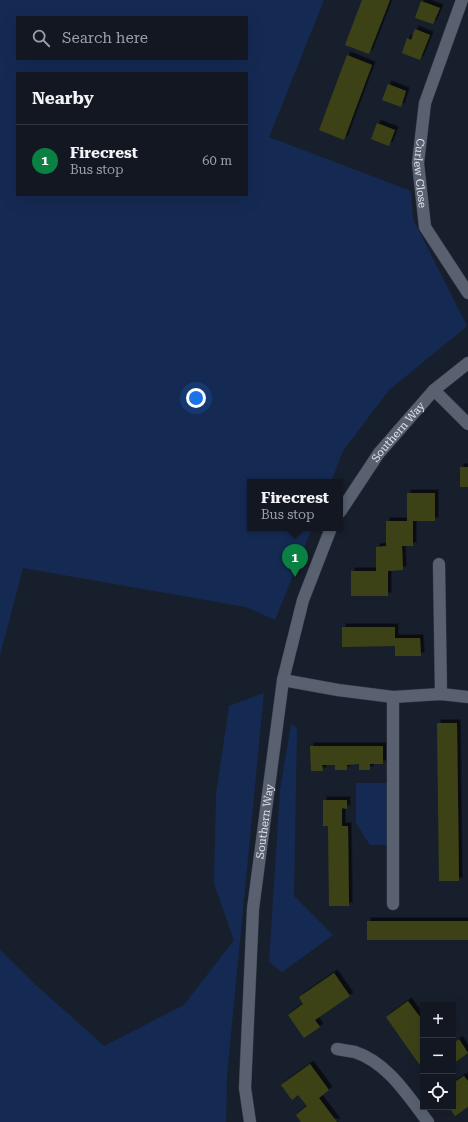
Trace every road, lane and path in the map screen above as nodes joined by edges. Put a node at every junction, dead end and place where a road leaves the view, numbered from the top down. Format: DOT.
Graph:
graph roads {
  1 [pos="462,0"];
  2 [pos="468,293"];
  3 [pos="468,363"];
  4 [pos="434,390"];
  5 [pos="468,424"];
  6 [pos="343,507"];
  7 [pos="330,531"];
  8 [pos="439,564"];
  9 [pos="283,680"];
  10 [pos="441,694"];
  11 [pos="394,697"];
  12 [pos="468,697"];
  13 [pos="393,904"];
  14 [pos="337,1049"];
  15 [pos="250,1122"];
  16 [pos="428,1122"];
  1 -- 2 [label="street, Curlew Close"];
  3 -- 4 [label="street, Southern Way"];
  4 -- 5 [label="street"];
  4 -- 6 [label="street, Southern Way"];
  7 -- 9 [label="street, Southern Way"];
  8 -- 10 [label="street"];
  9 -- 11 [label="street"];
  9 -- 15 [label="street, Southern Way"];
  10 -- 11 [label="street"];
  10 -- 12 [label="street"];
  11 -- 13 [label="street"];
  14 -- 16 [label="street"];
}
